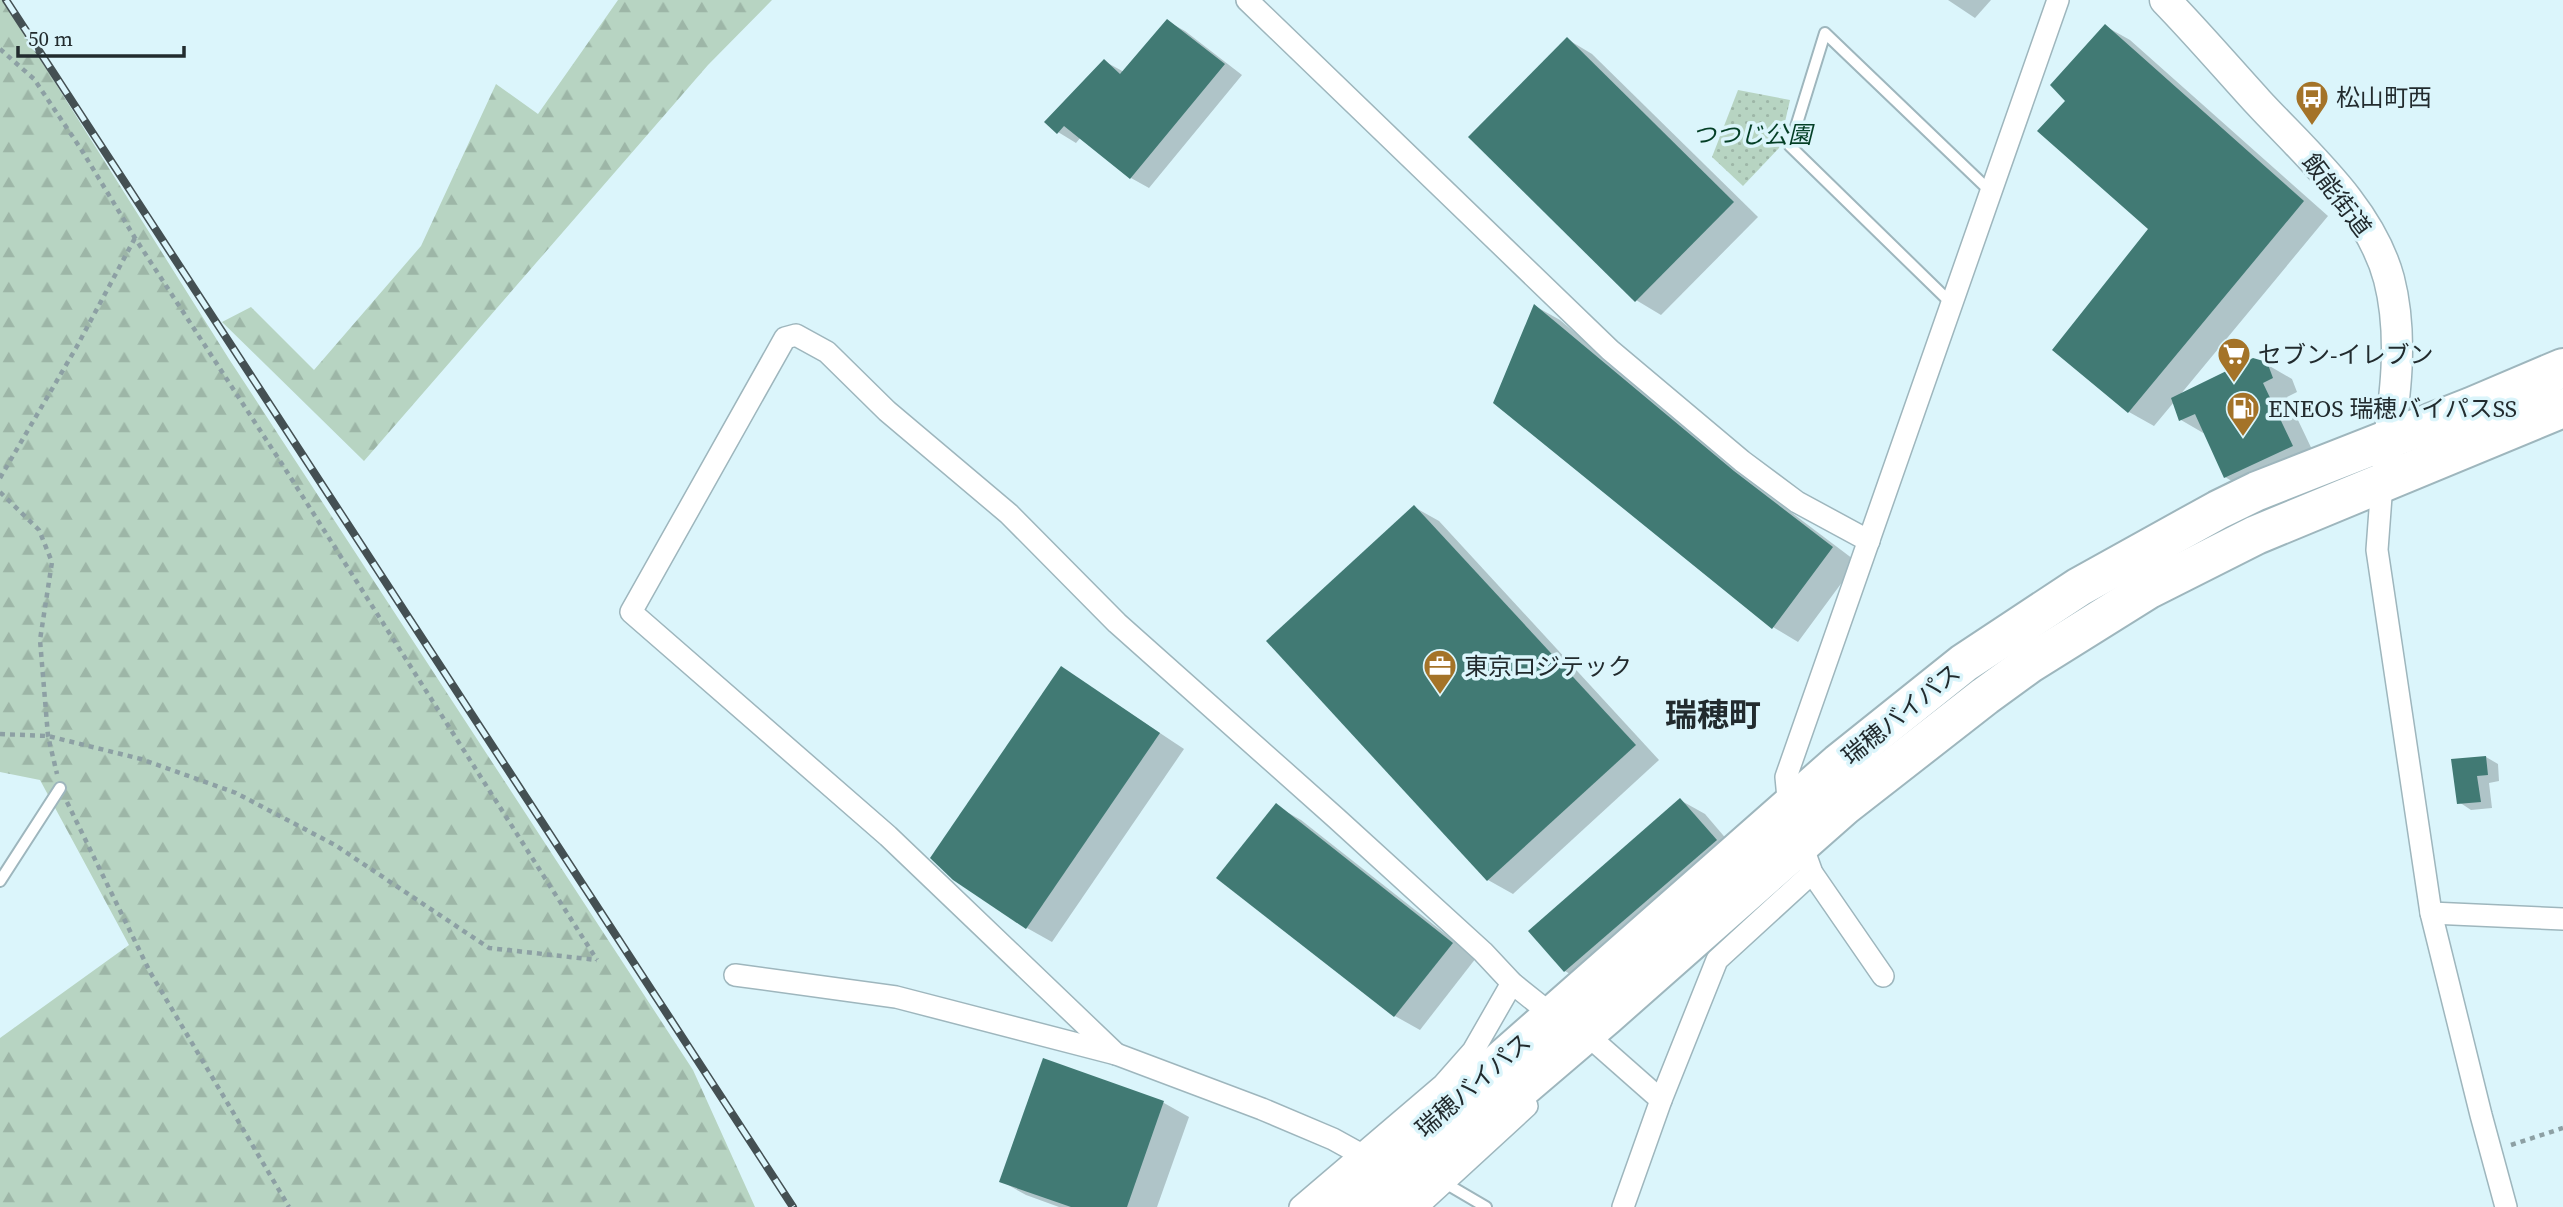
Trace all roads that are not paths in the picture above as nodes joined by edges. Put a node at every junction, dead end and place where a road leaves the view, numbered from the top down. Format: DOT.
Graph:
graph roads {
  1 [pos="1247,0"];
  2 [pos="2058,0"];
  3 [pos="2165,0"];
  4 [pos="1991,192"];
  5 [pos="1952,304"];
  6 [pos="2563,368"];
  7 [pos="2563,408"];
  8 [pos="2389,439"];
  9 [pos="2382,483"];
  10 [pos="1869,541"];
  11 [pos="60,788"];
  12 [pos="1788,809"];
  13 [pos="1806,859"];
  14 [pos="0,881"];
  15 [pos="2431,913"];
  16 [pos="2563,919"];
  17 [pos="735,975"];
  18 [pos="1883,976"];
  19 [pos="1512,983"];
  20 [pos="1552,1015"];
  21 [pos="1600,1028"];
  22 [pos="1116,1054"];
  23 [pos="1661,1100"];
  24 [pos="1362,1155"];
  25 [pos="1445,1183"];
  26 [pos="1300,1207"];
  27 [pos="1335,1207"];
  28 [pos="1382,1207"];
  29 [pos="1417,1207"];
  30 [pos="1486,1207"];
  31 [pos="1623,1207"];
  32 [pos="2506,1207"];
  1 -- 10 [label="street"];
  2 -- 4 [label="street"];
  3 -- 8 [label="street, 飯能街道"];
  4 -- 5 [label="street"];
  4 -- 5 [label="lane"];
  5 -- 10 [label="street"];
  6 -- 8 [label="highway, 瑞穂バイパス"];
  7 -- 9 [label="highway, 瑞穂バイパス"];
  8 -- 9 [label="street, 飯能街道"];
  8 -- 12 [label="highway, 瑞穂バイパス"];
  9 -- 13 [label="highway, 瑞穂バイパス"];
  9 -- 15 [label="street"];
  10 -- 12 [label="street"];
  11 -- 14 [label="lane"];
  12 -- 13 [label="street"];
  12 -- 20 [label="highway, 瑞穂バイパス"];
  13 -- 18 [label="street"];
  13 -- 21 [label="highway, 瑞穂バイパス"];
  13 -- 23 [label="street"];
  15 -- 16 [label="street"];
  15 -- 32 [label="street"];
  17 -- 22 [label="street"];
  19 -- 20 [label="street"];
  19 -- 22 [label="street"];
  19 -- 24 [label="street"];
  20 -- 27 [label="highway, 瑞穂バイパス"];
  21 -- 23 [label="street"];
  21 -- 25 [label="street"];
  21 -- 28 [label="highway, 瑞穂バイパス"];
  22 -- 24 [label="street"];
  23 -- 31 [label="street"];
  24 -- 26 [label="street"];
  25 -- 29 [label="street"];
  25 -- 30 [label="lane"];
}
